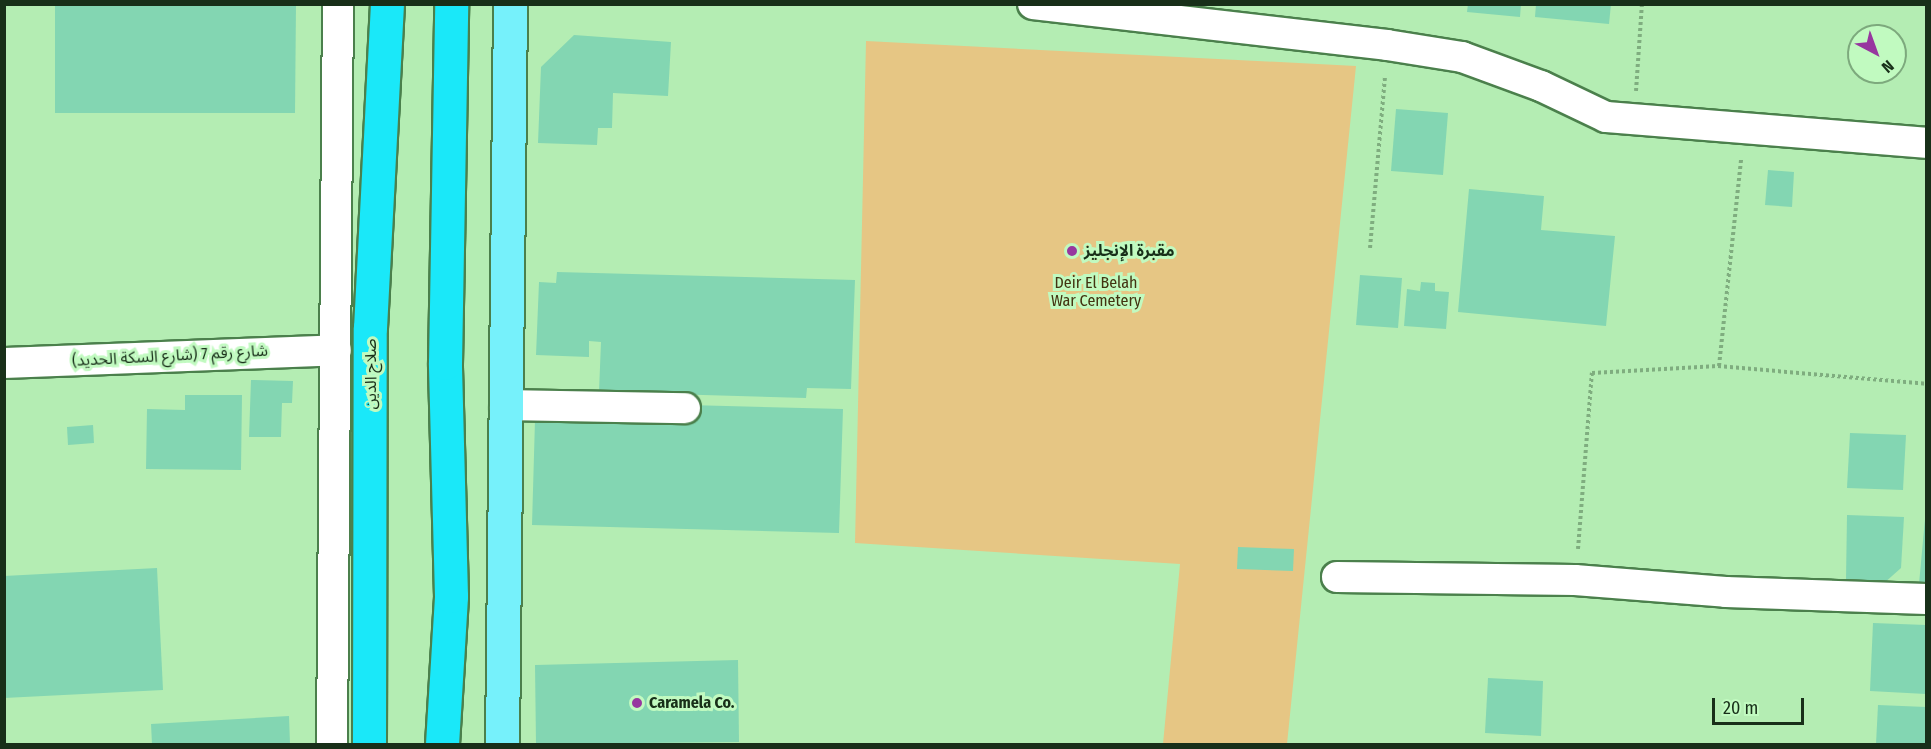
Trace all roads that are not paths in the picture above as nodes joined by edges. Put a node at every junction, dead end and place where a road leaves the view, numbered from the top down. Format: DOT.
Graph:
graph roads {
  1 [pos="338,4"];
  2 [pos="387,4"];
  3 [pos="451,4"];
  4 [pos="510,4"];
  5 [pos="1033,4"];
  6 [pos="1926,143"];
  7 [pos="336,350"];
  8 [pos="4,363"];
  9 [pos="505,405"];
  10 [pos="685,408"];
  11 [pos="1337,577"];
  12 [pos="1926,599"];
  13 [pos="332,744"];
  14 [pos="369,744"];
  15 [pos="442,744"];
  16 [pos="502,744"];
  1 -- 7 [label="street"];
  2 -- 14 [label="highway, صلاح الدين"];
  3 -- 15 [label="highway"];
  4 -- 9 [label="main road"];
  5 -- 6 [label="street"];
  7 -- 8 [label="street, شارع رقم 7 (شارع السكة الحديد)"];
  7 -- 13 [label="street"];
  9 -- 10 [label="street"];
  9 -- 16 [label="main road"];
  11 -- 12 [label="street"];
}
